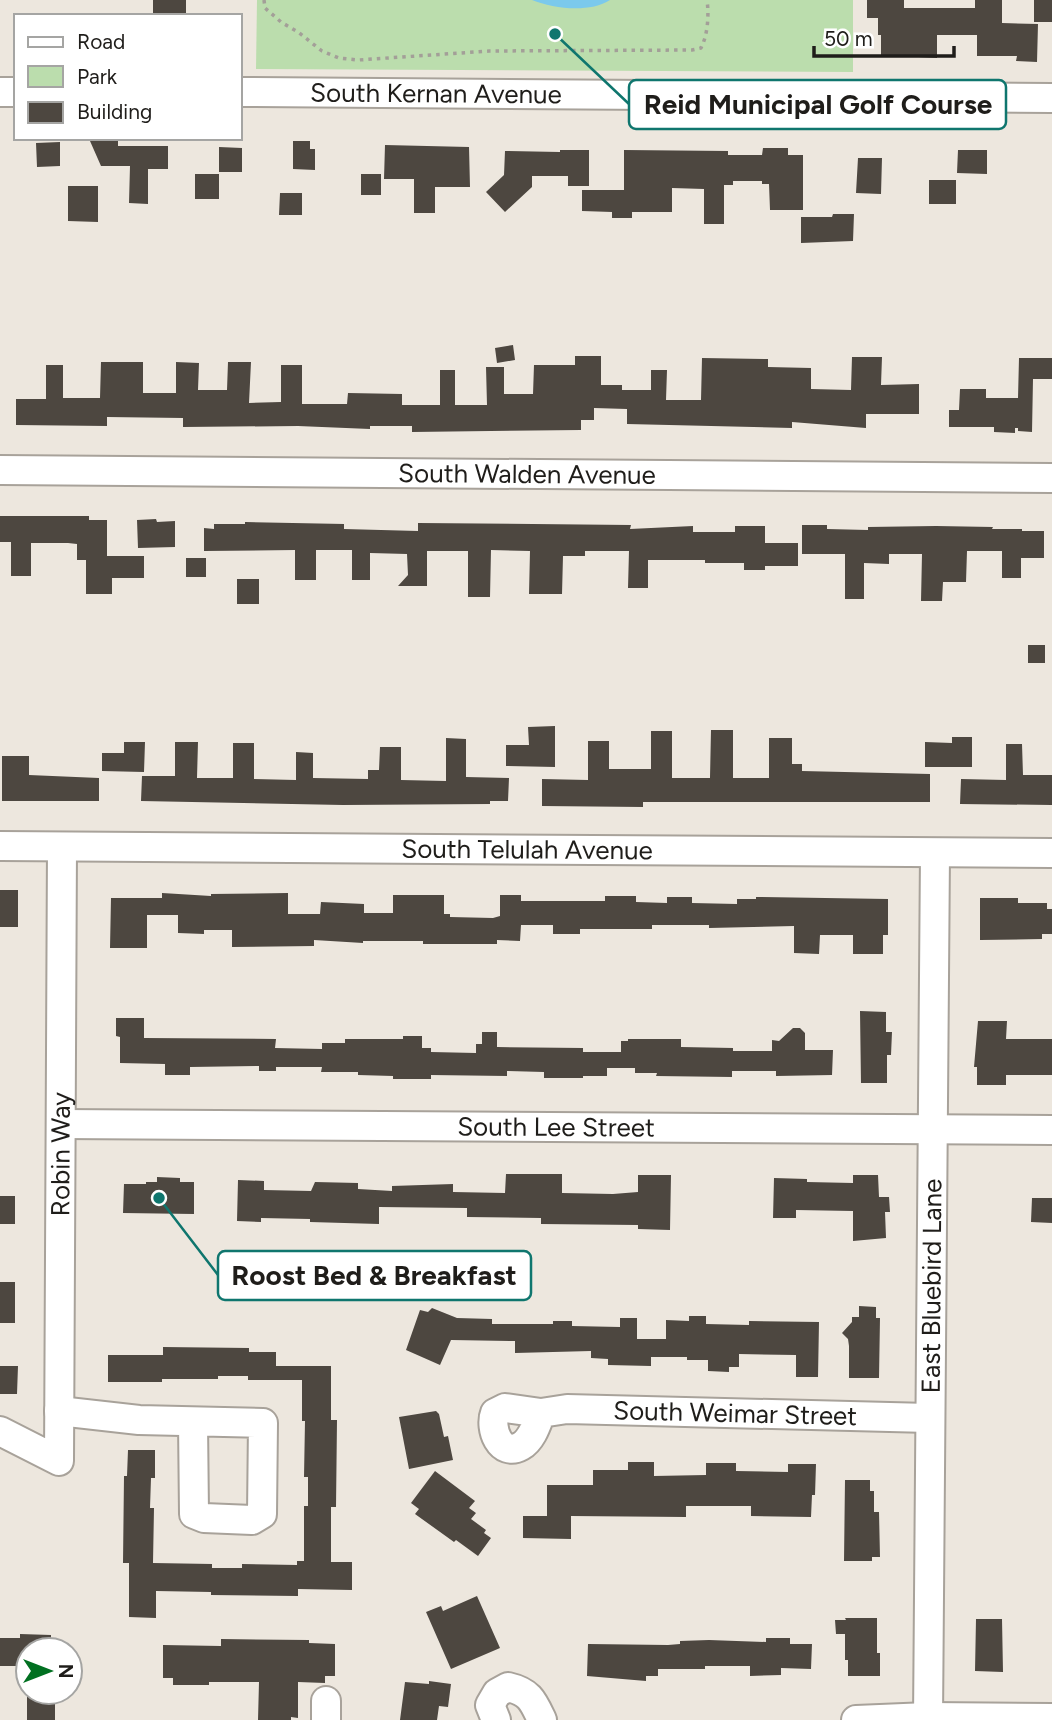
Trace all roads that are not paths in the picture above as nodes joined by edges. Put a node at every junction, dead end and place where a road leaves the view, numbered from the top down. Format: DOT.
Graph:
graph roads {
  1 [pos="242,92"];
  2 [pos="1052,98"];
  3 [pos="0,470"];
  4 [pos="1052,478"];
  5 [pos="0,846"];
  6 [pos="62,847"];
  7 [pos="935,853"];
  8 [pos="1052,853"];
  9 [pos="61,1124"];
  10 [pos="931,1129"];
  11 [pos="1052,1130"];
  12 [pos="59,1411"];
  13 [pos="541,1413"];
  14 [pos="929,1418"];
  15 [pos="193,1422"];
  16 [pos="0,1431"];
  17 [pos="928,1718"];
  18 [pos="1052,1718"];
  19 [pos="496,1720"];
  20 [pos="542,1720"];
  21 [pos="856,1720"];
  1 -- 2 [label="street, South Kernan Avenue"];
  3 -- 4 [label="street, South Walden Avenue"];
  5 -- 6 [label="street, South Telulah Avenue"];
  6 -- 7 [label="street, South Telulah Avenue"];
  6 -- 9 [label="street, Robin Way"];
  7 -- 8 [label="street, South Telulah Avenue"];
  7 -- 10 [label="street, East Bluebird Lane"];
  9 -- 10 [label="street, South Lee Street"];
  9 -- 12 [label="street, Robin Way"];
  10 -- 11 [label="street, South Lee Street"];
  10 -- 14 [label="street, East Bluebird Lane"];
  12 -- 15 [label="street"];
  12 -- 16 [label="street, Robin Way"];
  13 -- 14 [label="street, South Weimar Street"];
  14 -- 17 [label="street, East Bluebird Lane"];
  17 -- 18 [label="street"];
  17 -- 21 [label="street"];
  19 -- 20 [label="street"];
}
